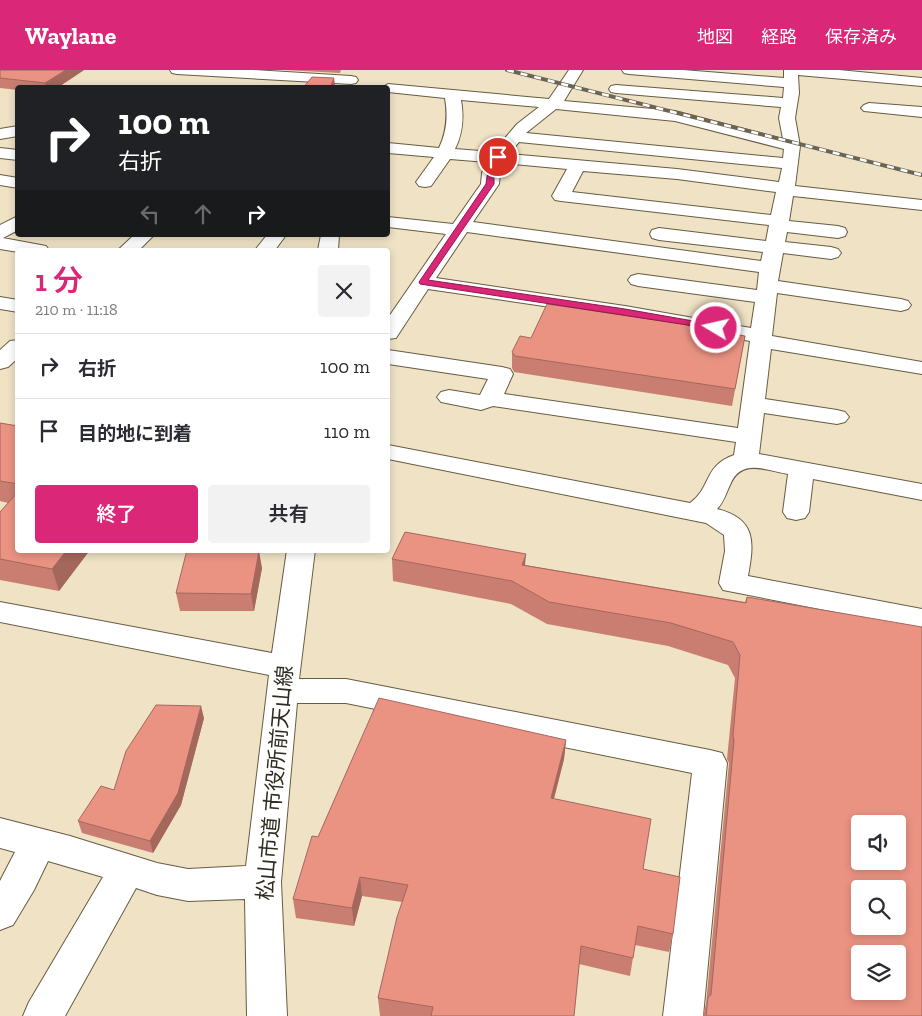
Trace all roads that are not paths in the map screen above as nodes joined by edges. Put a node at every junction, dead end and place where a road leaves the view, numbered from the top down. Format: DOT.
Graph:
graph roads {
  1 [pos="576,70"];
  2 [pos="629,70"];
  3 [pos="185,73"];
  4 [pos="791,75"];
  5 [pos="351,81"];
  6 [pos="922,82"];
  7 [pos="313,83"];
  8 [pos="370,85"];
  9 [pos="390,88"];
  10 [pos="616,89"];
  11 [pos="452,94"];
  12 [pos="789,103"];
  13 [pos="552,104"];
  14 [pos="869,108"];
  15 [pos="922,112"];
  16 [pos="720,119"];
  17 [pos="789,126"];
  18 [pos="15,132"];
  19 [pos="0,134"];
  20 [pos="514,138"];
  21 [pos="390,148"];
  22 [pos="0,153"];
  23 [pos="446,153"];
  24 [pos="15,155"];
  25 [pos="791,155"];
  26 [pos="498,157"];
  27 [pos="578,164"];
  28 [pos="0,180"];
  29 [pos="15,182"];
  30 [pos="425,182"];
  31 [pos="786,189"];
  32 [pos="922,204"];
  33 [pos="0,210"];
  34 [pos="15,212"];
  35 [pos="15,222"];
  36 [pos="390,222"];
  37 [pos="464,222"];
  38 [pos="779,223"];
  39 [pos="579,224"];
  40 [pos="637,231"];
  41 [pos="838,232"];
  42 [pos="0,233"];
  43 [pos="143,237"];
  44 [pos="275,237"];
  45 [pos="0,243"];
  46 [pos="774,247"];
  47 [pos="29,248"];
  48 [pos="130,248"];
  49 [pos="267,248"];
  50 [pos="831,253"];
  51 [pos="638,280"];
  52 [pos="423,282"];
  53 [pos="768,283"];
  54 [pos="0,303"];
  55 [pos="901,305"];
  56 [pos="15,306"];
  57 [pos="390,330"];
  58 [pos="761,338"];
  59 [pos="15,349"];
  60 [pos="390,357"];
  61 [pos="0,362"];
  62 [pos="920,368"];
  63 [pos="449,397"];
  64 [pos="490,399"];
  65 [pos="753,404"];
  66 [pos="836,417"];
  67 [pos="747,448"];
  68 [pos="390,452"];
  69 [pos="801,469"];
  70 [pos="922,492"];
  71 [pos="695,512"];
  72 [pos="796,512"];
  73 [pos="301,553"];
  74 [pos="0,612"];
  75 [pos="922,618"];
  76 [pos="284,679"];
  77 [pos="0,833"];
  78 [pos="35,842"];
  79 [pos="127,870"];
  80 [pos="263,882"];
  81 [pos="0,913"];
  82 [pos="43,1016"];
  83 [pos="266,1016"];
  84 [pos="682,1016"];
  1 -- 13 [label="street"];
  2 -- 4 [label="street"];
  3 -- 7 [label="street"];
  4 -- 6 [label="street"];
  4 -- 12 [label="street"];
  5 -- 7 [label="street"];
  5 -- 8 [label="street"];
  9 -- 11 [label="street"];
  10 -- 12 [label="street"];
  11 -- 13 [label="street"];
  11 -- 23 [label="street"];
  12 -- 17 [label="street"];
  13 -- 20 [label="street"];
  13 -- 25 [label="street"];
  14 -- 15 [label="street"];
  16 -- 17 [label="street"];
  17 -- 25 [label="street"];
  18 -- 19 [label="street"];
  20 -- 25 [label="street"];
  20 -- 26 [label="street"];
  21 -- 23 [label="street"];
  22 -- 24 [label="street"];
  23 -- 26 [label="street"];
  23 -- 30 [label="street"];
  25 -- 31 [label="street"];
  26 -- 27 [label="street"];
  26 -- 37 [label="street"];
  27 -- 31 [label="street"];
  27 -- 38 [label="street"];
  28 -- 29 [label="street"];
  31 -- 32 [label="street"];
  31 -- 38 [label="street"];
  33 -- 34 [label="street"];
  35 -- 42 [label="street"];
  36 -- 37 [label="street"];
  37 -- 39 [label="street"];
  37 -- 52 [label="street"];
  37 -- 53 [label="street"];
  38 -- 41 [label="street"];
  38 -- 46 [label="street"];
  40 -- 46 [label="street"];
  43 -- 48 [label="street"];
  44 -- 49 [label="street"];
  45 -- 47 [label="street"];
  46 -- 50 [label="street"];
  46 -- 53 [label="street"];
  51 -- 53 [label="street"];
  52 -- 57 [label="street"];
  52 -- 58 [label="street"];
  53 -- 55 [label="street"];
  53 -- 58 [label="street"];
  54 -- 56 [label="street"];
  58 -- 62 [label="street"];
  58 -- 65 [label="street"];
  59 -- 61 [label="street"];
  60 -- 64 [label="street"];
  63 -- 64 [label="street"];
  64 -- 67 [label="street"];
  65 -- 66 [label="street"];
  65 -- 67 [label="street"];
  67 -- 69 [label="street"];
  67 -- 71 [label="street"];
  68 -- 71 [label="street"];
  69 -- 70 [label="street"];
  69 -- 72 [label="street"];
  71 -- 75 [label="street"];
  73 -- 76 [label="street, 松山市道 市役所前天山線"];
  74 -- 76 [label="street"];
  76 -- 80 [label="street, 松山市道 市役所前天山線"];
  76 -- 84 [label="street"];
  77 -- 78 [label="street"];
  78 -- 79 [label="street"];
  78 -- 81 [label="street"];
  79 -- 80 [label="street"];
  79 -- 82 [label="street"];
  80 -- 83 [label="street, 松山市道 市役所前天山線"];
}
